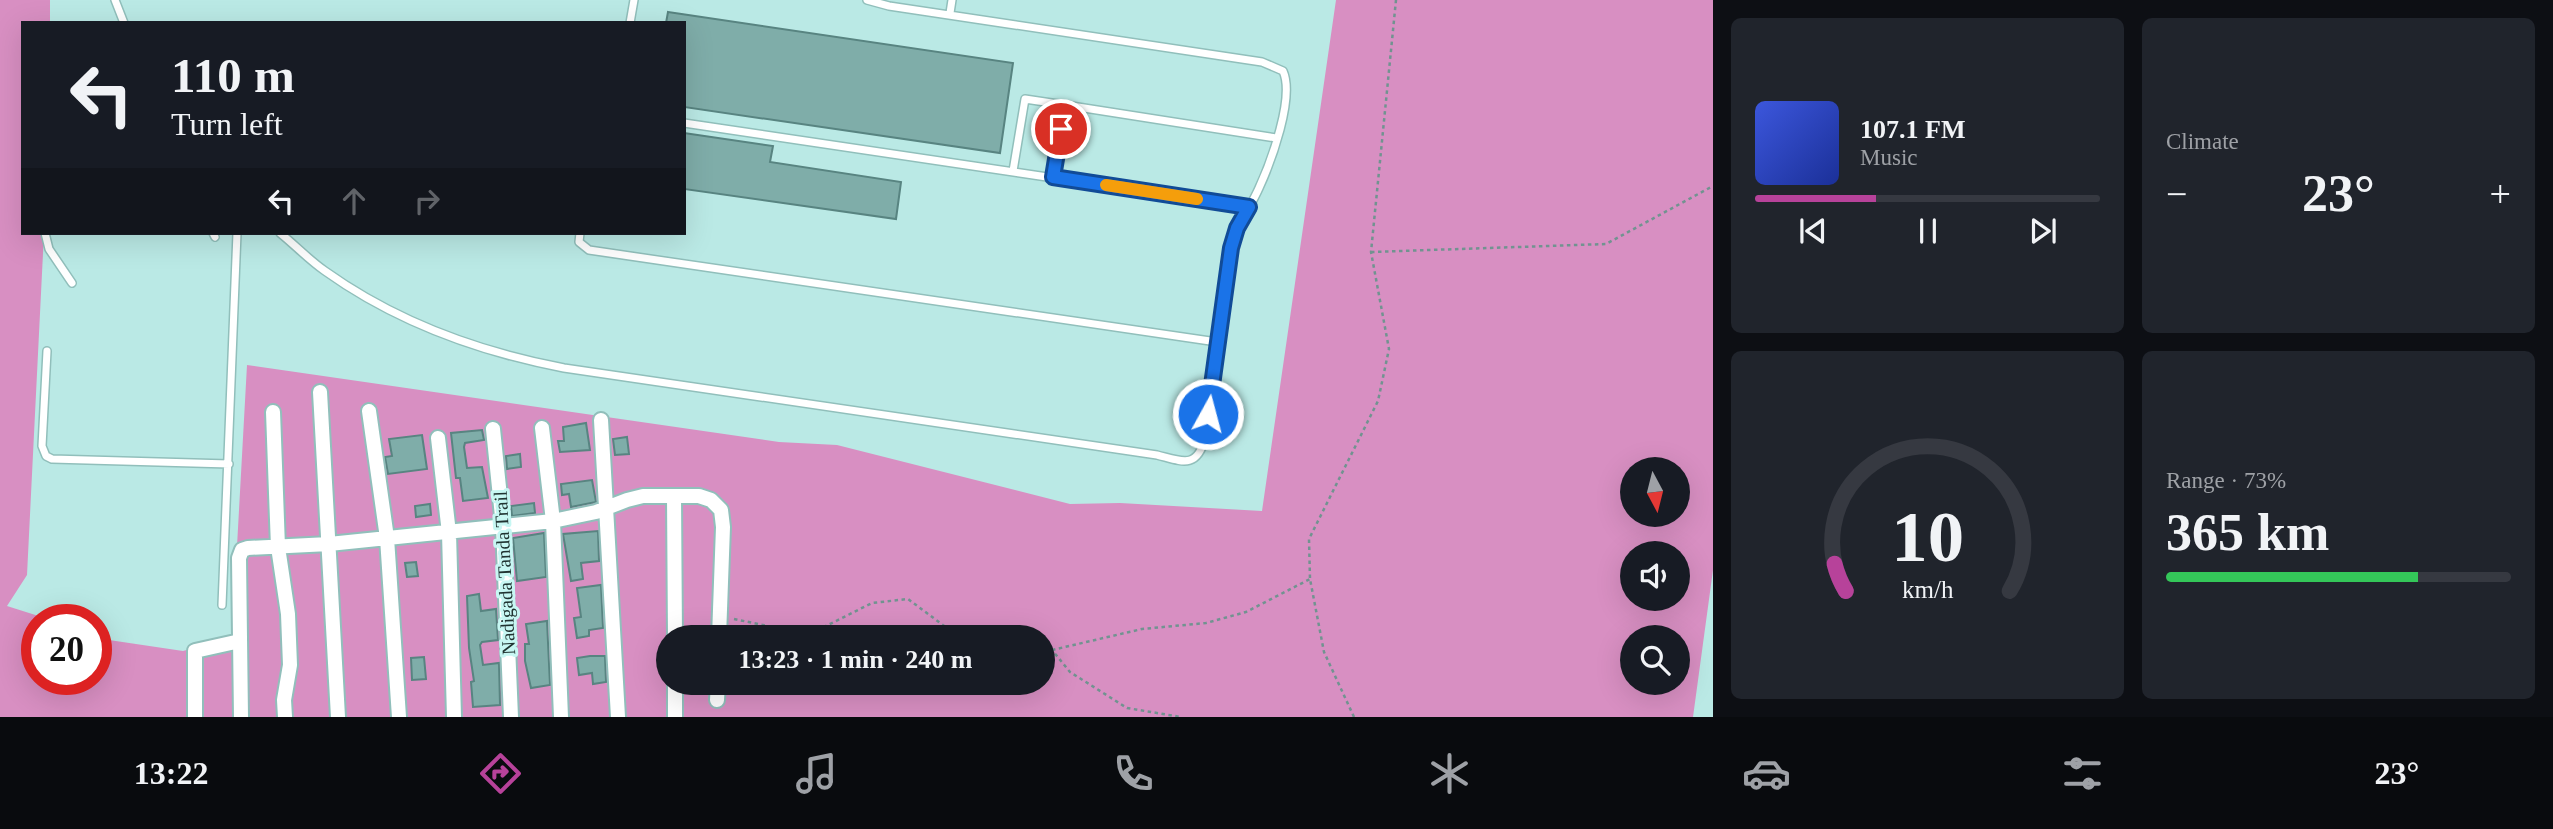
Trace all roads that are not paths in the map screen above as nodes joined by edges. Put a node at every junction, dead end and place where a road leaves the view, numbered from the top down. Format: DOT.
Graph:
graph roads {
  1 [pos="115,0"];
  2 [pos="634,0"];
  3 [pos="867,0"];
  4 [pos="952,0"];
  5 [pos="950,13"];
  6 [pos="123,21"];
  7 [pos="630,21"];
  8 [pos="1065,105"];
  9 [pos="686,123"];
  10 [pos="1276,138"];
  11 [pos="1013,171"];
  12 [pos="1053,177"];
  13 [pos="1249,207"];
  14 [pos="46,235"];
  15 [pos="237,235"];
  16 [pos="282,235"];
  17 [pos="580,235"];
  18 [pos="72,283"];
  19 [pos="1217,342"];
  20 [pos="47,351"];
  21 [pos="320,392"];
  22 [pos="369,411"];
  23 [pos="274,412"];
  24 [pos="601,420"];
  25 [pos="542,428"];
  26 [pos="493,429"];
  27 [pos="438,438"];
  28 [pos="229,464"];
  29 [pos="674,496"];
  30 [pos="607,508"];
  31 [pos="553,522"];
  32 [pos="503,526"];
  33 [pos="449,533"];
  34 [pos="387,538"];
  35 [pos="329,544"];
  36 [pos="278,547"];
  37 [pos="222,605"];
  38 [pos="675,625"];
  39 [pos="720,625"];
  40 [pos="240,641"];
  41 [pos="675,695"];
  42 [pos="717,695"];
  43 [pos="717,700"];
  44 [pos="399,710"];
  45 [pos="454,713"];
  46 [pos="195,717"];
  47 [pos="242,717"];
  48 [pos="285,717"];
  49 [pos="338,717"];
  50 [pos="511,717"];
  51 [pos="561,717"];
  52 [pos="618,717"];
  53 [pos="675,717"];
  1 -- 6 [label="lane"];
  2 -- 7 [label="lane"];
  3 -- 5 [label="lane"];
  4 -- 5 [label="lane"];
  5 -- 10 [label="lane"];
  8 -- 10 [label="lane"];
  8 -- 11 [label="lane"];
  8 -- 12 [label="lane"];
  9 -- 11 [label="lane"];
  10 -- 13 [label="lane"];
  11 -- 12 [label="lane"];
  12 -- 13 [label="lane"];
  13 -- 19 [label="lane"];
  14 -- 18 [label="lane"];
  15 -- 28 [label="lane"];
  16 -- 19 [label="lane"];
  17 -- 19 [label="lane"];
  20 -- 28 [label="lane"];
  21 -- 35 [label="street"];
  22 -- 34 [label="street"];
  23 -- 36 [label="street"];
  24 -- 30 [label="street"];
  25 -- 31 [label="street"];
  26 -- 32 [label="street, Nadigada Tanda Trail"];
  27 -- 33 [label="street"];
  28 -- 37 [label="lane"];
  29 -- 30 [label="street"];
  29 -- 38 [label="street"];
  29 -- 39 [label="street"];
  30 -- 31 [label="street"];
  30 -- 52 [label="street"];
  31 -- 32 [label="street"];
  31 -- 51 [label="street"];
  32 -- 33 [label="street"];
  32 -- 50 [label="street, Nadigada Tanda Trail"];
  33 -- 34 [label="street"];
  33 -- 45 [label="street"];
  34 -- 35 [label="street"];
  34 -- 44 [label="street"];
  35 -- 36 [label="street"];
  35 -- 49 [label="street"];
  36 -- 40 [label="street"];
  36 -- 48 [label="street"];
  40 -- 46 [label="street"];
  40 -- 47 [label="street"];
  41 -- 53 [label="street"];
  42 -- 43 [label="street"];
}
